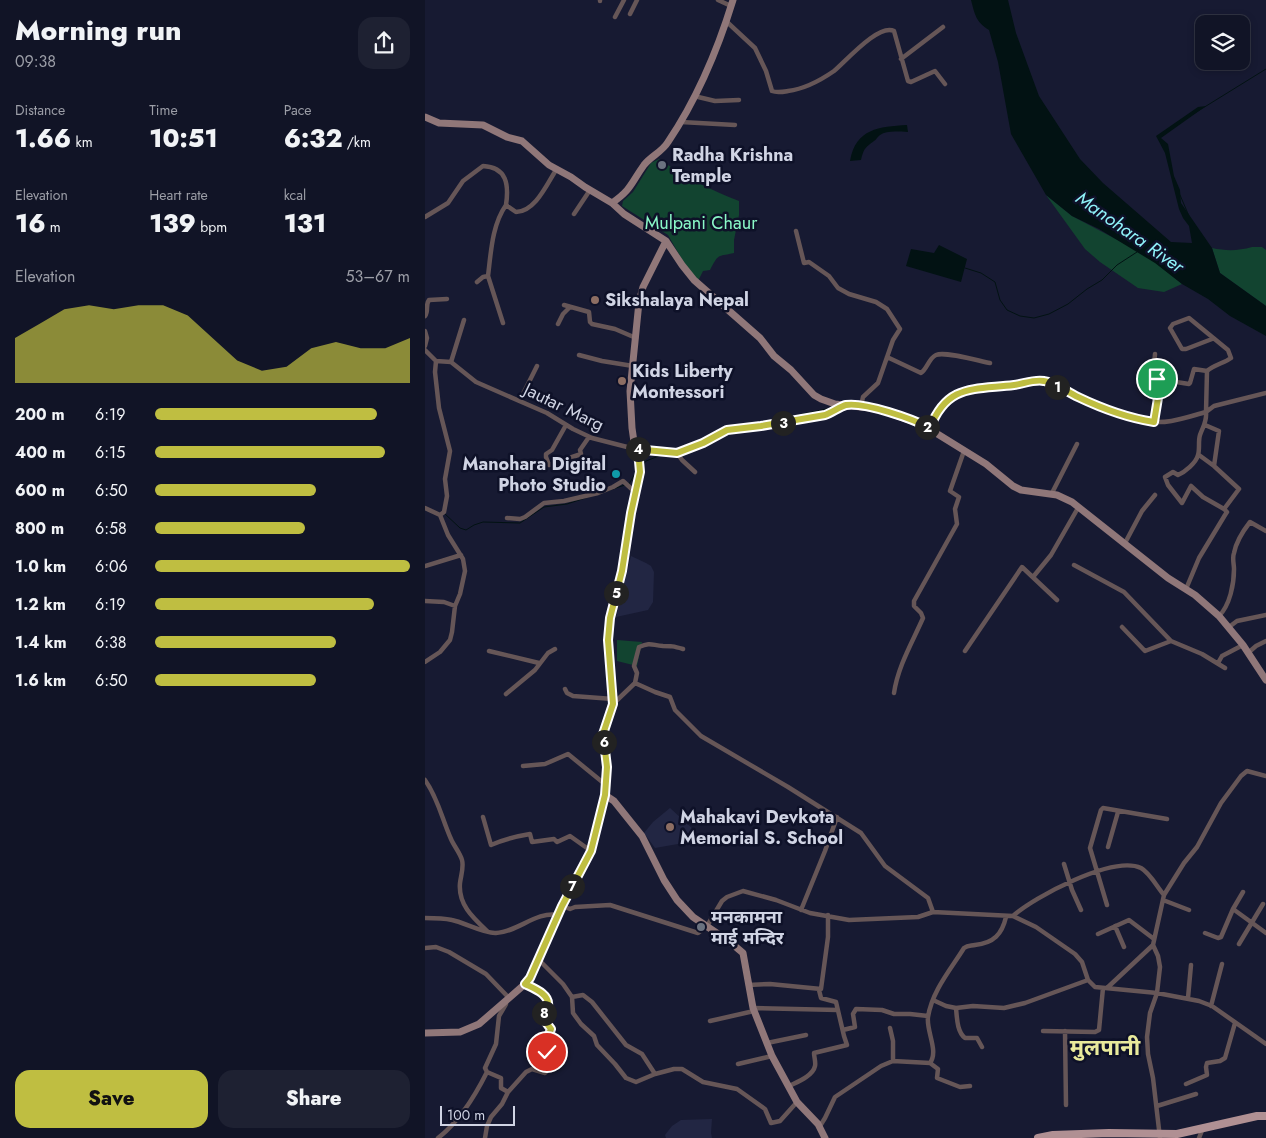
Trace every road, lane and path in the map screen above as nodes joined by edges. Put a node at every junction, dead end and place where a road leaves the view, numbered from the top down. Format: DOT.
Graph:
graph roads {
  1 [pos="624,0"];
  2 [pos="637,0"];
  3 [pos="718,0"];
  4 [pos="732,3"];
  5 [pos="630,14"];
  6 [pos="615,17"];
  7 [pos="727,22"];
  8 [pos="943,27"];
  9 [pos="901,59"];
  10 [pos="945,84"];
  11 [pos="694,96"];
  12 [pos="739,100"];
  13 [pos="425,117"];
  14 [pos="681,122"];
  15 [pos="735,125"];
  16 [pos="556,170"];
  17 [pos="591,190"];
  18 [pos="612,203"];
  19 [pos="506,205"];
  20 [pos="575,214"];
  21 [pos="425,217"];
  22 [pos="796,231"];
  23 [pos="666,241"];
  24 [pos="488,276"];
  25 [pos="477,282"];
  26 [pos="447,300"];
  27 [pos="564,305"];
  28 [pos="571,307"];
  29 [pos="425,316"];
  30 [pos="464,320"];
  31 [pos="503,323"];
  32 [pos="558,324"];
  33 [pos="425,331"];
  34 [pos="636,338"];
  35 [pos="1212,339"];
  36 [pos="425,348"];
  37 [pos="1155,354"];
  38 [pos="579,355"];
  39 [pos="887,358"];
  40 [pos="437,361"];
  41 [pos="451,362"];
  42 [pos="991,363"];
  43 [pos="537,366"];
  44 [pos="633,366"];
  45 [pos="1207,371"];
  46 [pos="1161,380"];
  47 [pos="1266,393"];
  48 [pos="520,400"];
  49 [pos="845,405"];
  50 [pos="861,406"];
  51 [pos="1206,412"];
  52 [pos="1154,422"];
  53 [pos="566,425"];
  54 [pos="1205,425"];
  55 [pos="930,428"];
  56 [pos="589,436"];
  57 [pos="1077,444"];
  58 [pos="635,449"];
  59 [pos="964,451"];
  60 [pos="677,453"];
  61 [pos="1199,455"];
  62 [pos="1214,466"];
  63 [pos="695,472"];
  64 [pos="636,493"];
  65 [pos="1052,494"];
  66 [pos="1155,495"];
  67 [pos="425,508"];
  68 [pos="1078,508"];
  69 [pos="1223,509"];
  70 [pos="440,515"];
  71 [pos="507,518"];
  72 [pos="1266,531"];
  73 [pos="1125,542"];
  74 [pos="461,555"];
  75 [pos="1074,565"];
  76 [pos="425,566"];
  77 [pos="1033,577"];
  78 [pos="1186,588"];
  79 [pos="1057,600"];
  80 [pos="425,601"];
  81 [pos="455,606"];
  82 [pos="1219,616"];
  83 [pos="1266,616"];
  84 [pos="1122,627"];
  85 [pos="1229,627"];
  86 [pos="1171,641"];
  87 [pos="1266,641"];
  88 [pos="1243,645"];
  89 [pos="555,649"];
  90 [pos="683,649"];
  91 [pos="489,651"];
  92 [pos="965,651"];
  93 [pos="1248,653"];
  94 [pos="425,662"];
  95 [pos="539,663"];
  96 [pos="1218,663"];
  97 [pos="1225,668"];
  98 [pos="1266,680"];
  99 [pos="635,683"];
  100 [pos="565,689"];
  101 [pos="506,694"];
  102 [pos="894,694"];
  103 [pos="613,702"];
  104 [pos="523,766"];
  105 [pos="1266,776"];
  106 [pos="425,780"];
  107 [pos="607,786"];
  108 [pos="605,795"];
  109 [pos="1118,812"];
  110 [pos="483,817"];
  111 [pos="837,817"];
  112 [pos="1167,819"];
  113 [pos="1108,847"];
  114 [pos="591,851"];
  115 [pos="1064,864"];
  116 [pos="1097,873"];
  117 [pos="1069,882"];
  118 [pos="1243,892"];
  119 [pos="1163,898"];
  120 [pos="1263,904"];
  121 [pos="1107,905"];
  122 [pos="562,906"];
  123 [pos="1233,909"];
  124 [pos="801,910"];
  125 [pos="1081,910"];
  126 [pos="1189,910"];
  127 [pos="933,912"];
  128 [pos="558,915"];
  129 [pos="828,915"];
  130 [pos="1013,916"];
  131 [pos="1007,917"];
  132 [pos="425,918"];
  133 [pos="1252,922"];
  134 [pos="707,926"];
  135 [pos="1115,926"];
  136 [pos="487,931"];
  137 [pos="1205,933"];
  138 [pos="1266,933"];
  139 [pos="1098,934"];
  140 [pos="1154,939"];
  141 [pos="1239,944"];
  142 [pos="1153,945"];
  143 [pos="1124,947"];
  144 [pos="425,948"];
  145 [pos="538,959"];
  146 [pos="1223,964"];
  147 [pos="1191,965"];
  148 [pos="1088,980"];
  149 [pos="525,984"];
  150 [pos="748,985"];
  151 [pos="1105,988"];
  152 [pos="819,990"];
  153 [pos="1157,993"];
  154 [pos="572,996"];
  155 [pos="1188,998"];
  156 [pos="507,999"];
  157 [pos="933,1000"];
  158 [pos="1211,1006"];
  159 [pos="956,1008"];
  160 [pos="753,1010"];
  161 [pos="838,1010"];
  162 [pos="928,1016"];
  163 [pos="710,1021"];
  164 [pos="1235,1023"];
  165 [pos="891,1028"];
  166 [pos="843,1030"];
  167 [pos="1043,1030"];
  168 [pos="1065,1031"];
  169 [pos="425,1033"];
  170 [pos="806,1035"];
  171 [pos="767,1043"];
  172 [pos="1266,1044"];
  173 [pos="981,1047"];
  174 [pos="772,1056"];
  175 [pos="893,1062"];
  176 [pos="930,1063"];
  177 [pos="738,1064"];
  178 [pos="487,1072"];
  179 [pos="655,1074"];
  180 [pos="1186,1084"];
  181 [pos="789,1086"];
  182 [pos="970,1086"];
  183 [pos="508,1092"];
  184 [pos="1197,1094"];
  185 [pos="797,1102"];
  186 [pos="1066,1105"];
  187 [pos="1157,1106"];
  188 [pos="1266,1116"];
  189 [pos="820,1126"];
  190 [pos="1203,1127"];
  191 [pos="1160,1136"];
  192 [pos="438,1138"];
  193 [pos="485,1138"];
  194 [pos="825,1138"];
  195 [pos="1038,1138"];
  196 [pos="1199,1138"];
  1 -- 6 [label="street"];
  2 -- 5 [label="street"];
  3 -- 4 [label="street"];
  4 -- 7 [label="street"];
  7 -- 9 [label="street"];
  7 -- 11 [label="street"];
  8 -- 9 [label="street"];
  9 -- 10 [label="street"];
  11 -- 12 [label="street"];
  11 -- 14 [label="street"];
  13 -- 16 [label="street"];
  14 -- 15 [label="street"];
  14 -- 18 [label="street"];
  16 -- 17 [label="street"];
  16 -- 19 [label="street"];
  17 -- 18 [label="street"];
  17 -- 20 [label="street"];
  18 -- 23 [label="street"];
  19 -- 21 [label="street"];
  19 -- 24 [label="street"];
  22 -- 39 [label="street"];
  23 -- 34 [label="street"];
  23 -- 49 [label="street"];
  24 -- 25 [label="street"];
  24 -- 31 [label="street"];
  26 -- 29 [label="street"];
  27 -- 28 [label="street"];
  28 -- 32 [label="street"];
  28 -- 34 [label="street"];
  30 -- 41 [label="street"];
  33 -- 36 [label="street"];
  34 -- 44 [label="street"];
  35 -- 35 [label="street"];
  35 -- 45 [label="street"];
  36 -- 40 [label="street"];
  37 -- 46 [label="street"];
  38 -- 44 [label="street"];
  39 -- 42 [label="street"];
  39 -- 50 [label="street"];
  40 -- 41 [label="street"];
  40 -- 70 [label="street"];
  41 -- 48 [label="street, Jautar Marg"];
  43 -- 48 [label="street"];
  44 -- 58 [label="street"];
  45 -- 46 [label="street"];
  45 -- 51 [label="street"];
  46 -- 52 [label="street"];
  47 -- 51 [label="street"];
  48 -- 53 [label="street, Jautar Marg"];
  49 -- 50 [label="street"];
  49 -- 60 [label="street, Jautar Marg"];
  50 -- 55 [label="street"];
  51 -- 52 [label="street"];
  51 -- 54 [label="street"];
  52 -- 55 [label="street"];
  53 -- 56 [label="street, Jautar Marg"];
  53 -- 56 [label="street"];
  54 -- 61 [label="street"];
  54 -- 62 [label="street"];
  55 -- 59 [label="street"];
  56 -- 58 [label="street, Jautar Marg"];
  57 -- 65 [label="street"];
  58 -- 60 [label="street, Jautar Marg"];
  58 -- 64 [label="street"];
  59 -- 65 [label="street"];
  59 -- 102 [label="street"];
  60 -- 63 [label="street"];
  61 -- 62 [label="street"];
  61 -- 69 [label="street"];
  62 -- 69 [label="street"];
  64 -- 71 [label="street"];
  64 -- 103 [label="street"];
  65 -- 68 [label="street"];
  66 -- 73 [label="street"];
  67 -- 70 [label="street"];
  68 -- 73 [label="street"];
  68 -- 77 [label="street"];
  69 -- 78 [label="street"];
  70 -- 74 [label="street"];
  72 -- 82 [label="street"];
  73 -- 78 [label="street"];
  74 -- 76 [label="street"];
  74 -- 81 [label="street"];
  75 -- 86 [label="street"];
  77 -- 79 [label="street"];
  77 -- 92 [label="street"];
  78 -- 82 [label="street"];
  80 -- 81 [label="street"];
  81 -- 94 [label="street"];
  82 -- 85 [label="street"];
  83 -- 85 [label="street"];
  84 -- 86 [label="street"];
  85 -- 88 [label="street"];
  86 -- 96 [label="street"];
  87 -- 93 [label="street"];
  88 -- 93 [label="street"];
  88 -- 96 [label="street"];
  89 -- 95 [label="street"];
  90 -- 99 [label="street"];
  91 -- 95 [label="street"];
  93 -- 98 [label="street"];
  95 -- 101 [label="street"];
  96 -- 97 [label="street"];
  99 -- 103 [label="street"];
  99 -- 111 [label="street"];
  100 -- 103 [label="street"];
  103 -- 107 [label="street"];
  104 -- 107 [label="street"];
  105 -- 119 [label="street"];
  106 -- 136 [label="street"];
  107 -- 108 [label="street"];
  108 -- 114 [label="street"];
  108 -- 134 [label="street"];
  109 -- 112 [label="street"];
  109 -- 113 [label="street"];
  109 -- 116 [label="street"];
  110 -- 114 [label="street"];
  111 -- 124 [label="street"];
  111 -- 127 [label="street"];
  114 -- 122 [label="street"];
  115 -- 117 [label="street"];
  116 -- 117 [label="street"];
  116 -- 119 [label="street"];
  116 -- 121 [label="street"];
  117 -- 125 [label="street"];
  117 -- 130 [label="street"];
  118 -- 123 [label="street"];
  119 -- 126 [label="street"];
  119 -- 140 [label="street"];
  120 -- 133 [label="street"];
  122 -- 128 [label="street"];
  122 -- 134 [label="street"];
  123 -- 133 [label="street"];
  123 -- 137 [label="street"];
  124 -- 129 [label="street"];
  124 -- 134 [label="street"];
  127 -- 129 [label="street"];
  127 -- 131 [label="street"];
  128 -- 136 [label="street"];
  128 -- 145 [label="street"];
  129 -- 152 [label="street"];
  130 -- 131 [label="street"];
  130 -- 148 [label="street"];
  131 -- 157 [label="street"];
  132 -- 136 [label="street"];
  133 -- 138 [label="street"];
  133 -- 141 [label="street"];
  134 -- 150 [label="street"];
  135 -- 139 [label="street"];
  135 -- 140 [label="street"];
  135 -- 143 [label="street"];
  140 -- 142 [label="street"];
  142 -- 151 [label="street"];
  142 -- 153 [label="street"];
  144 -- 156 [label="street"];
  145 -- 149 [label="street"];
  145 -- 154 [label="street"];
  146 -- 158 [label="street"];
  147 -- 155 [label="street"];
  148 -- 151 [label="street"];
  148 -- 159 [label="street"];
  149 -- 156 [label="street"];
  149 -- 183 [label="street"];
  150 -- 152 [label="street"];
  150 -- 160 [label="street"];
  151 -- 153 [label="street"];
  151 -- 168 [label="street"];
  152 -- 161 [label="street"];
  153 -- 155 [label="street"];
  153 -- 187 [label="street"];
  154 -- 179 [label="street"];
  154 -- 179 [label="street"];
  155 -- 158 [label="street"];
  156 -- 169 [label="street"];
  156 -- 178 [label="street"];
  157 -- 159 [label="street"];
  157 -- 162 [label="street"];
  158 -- 164 [label="street"];
  159 -- 173 [label="street"];
  160 -- 161 [label="street"];
  160 -- 163 [label="street"];
  160 -- 171 [label="street"];
  161 -- 166 [label="street"];
  162 -- 166 [label="street"];
  162 -- 176 [label="street"];
  164 -- 172 [label="street"];
  164 -- 180 [label="street"];
  165 -- 175 [label="street"];
  166 -- 181 [label="street"];
  167 -- 168 [label="street"];
  168 -- 186 [label="street"];
  170 -- 171 [label="street"];
  171 -- 174 [label="street"];
  174 -- 177 [label="street"];
  174 -- 181 [label="street"];
  175 -- 176 [label="street"];
  175 -- 189 [label="street"];
  176 -- 182 [label="street"];
  178 -- 183 [label="street"];
  178 -- 192 [label="street"];
  179 -- 185 [label="street"];
  181 -- 185 [label="street"];
  183 -- 193 [label="street"];
  184 -- 187 [label="street"];
  185 -- 189 [label="street"];
  187 -- 191 [label="street"];
  188 -- 190 [label="main road"];
  189 -- 194 [label="street"];
  190 -- 191 [label="main road"];
  190 -- 196 [label="street"];
  191 -- 195 [label="main road"];
}
